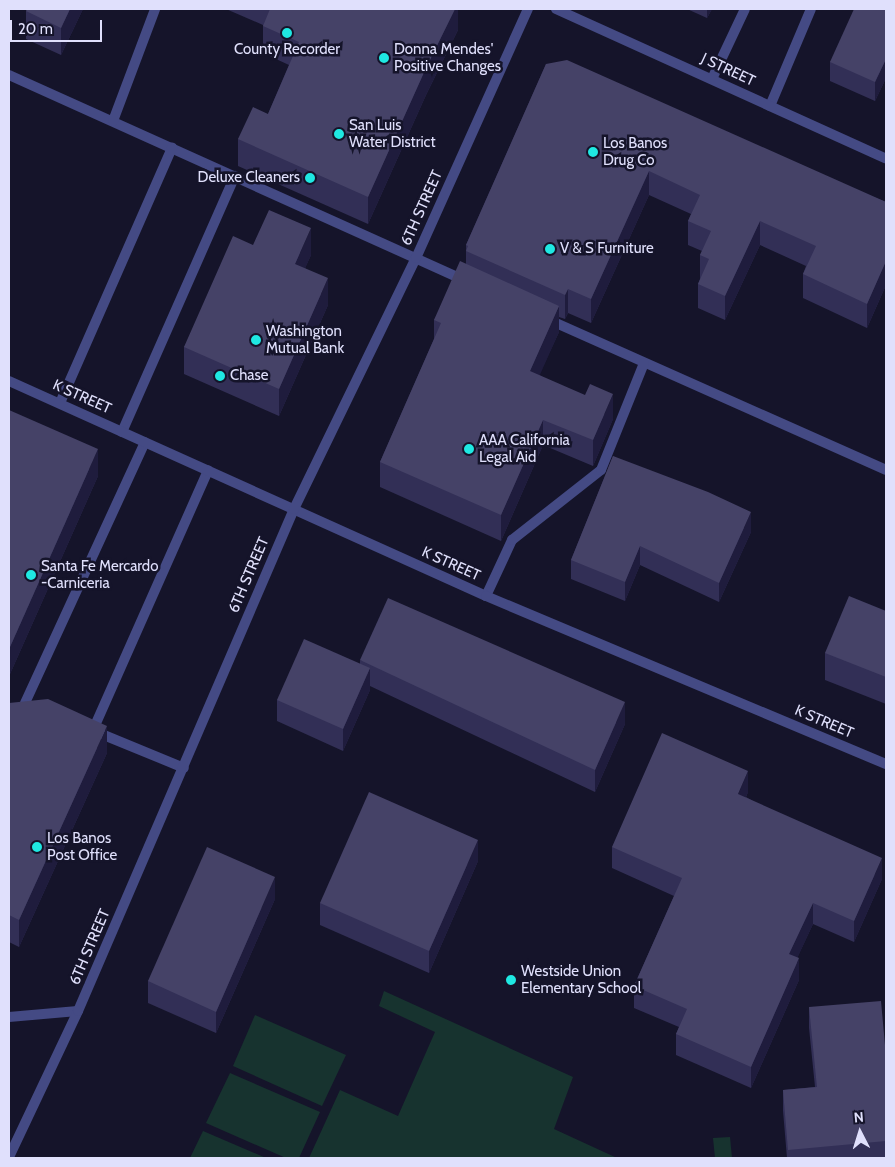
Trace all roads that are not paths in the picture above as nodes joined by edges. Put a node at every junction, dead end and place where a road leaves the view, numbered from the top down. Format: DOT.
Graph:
graph roads {
  1 [pos="155,9"];
  2 [pos="528,9"];
  3 [pos="556,9"];
  4 [pos="745,9"];
  5 [pos="811,9"];
  6 [pos="9,74"];
  7 [pos="712,79"];
  8 [pos="770,106"];
  9 [pos="113,121"];
  10 [pos="172,148"];
  11 [pos="886,159"];
  12 [pos="235,176"];
  13 [pos="416,258"];
  14 [pos="477,286"];
  15 [pos="538,314"];
  16 [pos="644,363"];
  17 [pos="9,380"];
  18 [pos="60,404"];
  19 [pos="122,432"];
  20 [pos="145,442"];
  21 [pos="208,470"];
  22 [pos="886,470"];
  23 [pos="294,509"];
  24 [pos="486,596"];
  25 [pos="25,705"];
  26 [pos="886,764"];
  27 [pos="184,768"];
  28 [pos="78,1011"];
  29 [pos="9,1017"];
  30 [pos="9,1157"];
  1 -- 9 [label="street"];
  2 -- 13 [label="street, 6TH STREET"];
  3 -- 7 [label="street, J STREET"];
  4 -- 7 [label="street"];
  5 -- 8 [label="street"];
  6 -- 9 [label="street"];
  7 -- 8 [label="street, J STREET"];
  8 -- 11 [label="street, J STREET"];
  9 -- 10 [label="street"];
  10 -- 12 [label="street"];
  10 -- 18 [label="street"];
  12 -- 13 [label="street"];
  12 -- 19 [label="street"];
  13 -- 14 [label="street"];
  13 -- 23 [label="street, 6TH STREET"];
  15 -- 16 [label="street"];
  16 -- 22 [label="street"];
  16 -- 24 [label="street"];
  17 -- 18 [label="street, K STREET"];
  18 -- 19 [label="street, K STREET"];
  19 -- 20 [label="street, K STREET"];
  20 -- 21 [label="street, K STREET"];
  20 -- 25 [label="street"];
  21 -- 23 [label="street, K STREET"];
  21 -- 27 [label="street"];
  23 -- 24 [label="street, K STREET"];
  23 -- 27 [label="street, 6TH STREET"];
  24 -- 26 [label="street, K STREET"];
  27 -- 28 [label="street, 6TH STREET"];
  28 -- 29 [label="street"];
  28 -- 30 [label="street, 6TH STREET"];
}
